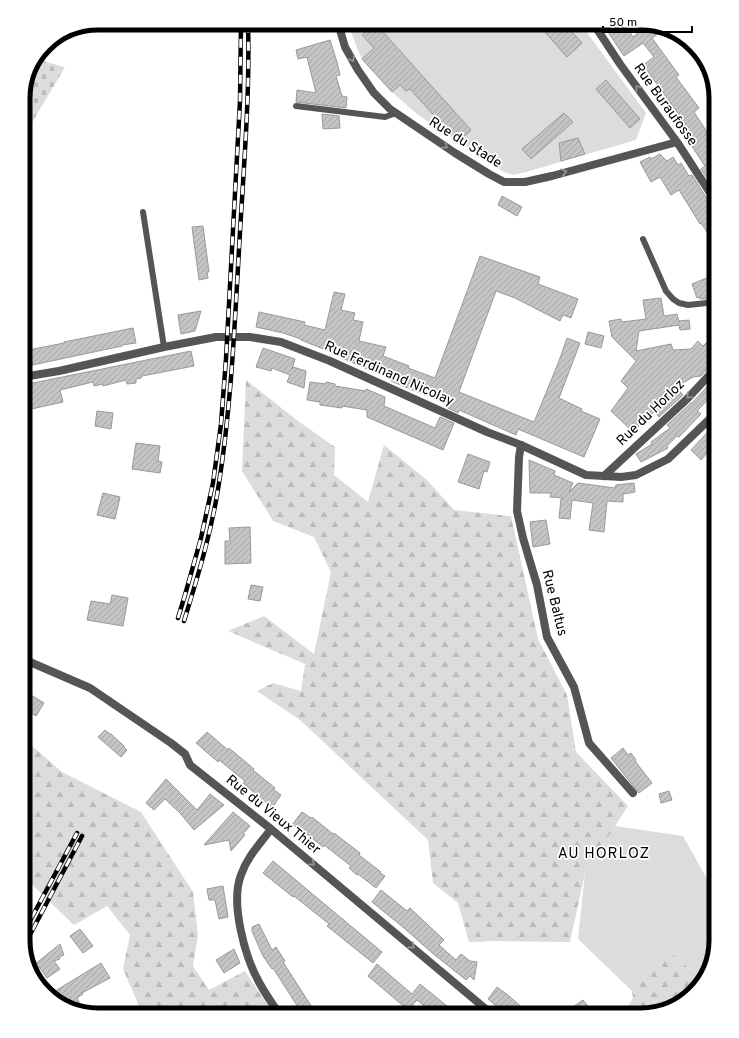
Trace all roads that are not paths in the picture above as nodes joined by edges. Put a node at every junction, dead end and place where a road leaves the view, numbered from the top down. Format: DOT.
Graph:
graph roads {
  1 [pos="340,30"];
  2 [pos="598,30"];
  3 [pos="296,106"];
  4 [pos="396,113"];
  5 [pos="677,142"];
  6 [pos="709,191"];
  7 [pos="143,212"];
  8 [pos="643,239"];
  9 [pos="709,303"];
  10 [pos="164,347"];
  11 [pos="709,375"];
  12 [pos="30,376"];
  13 [pos="709,420"];
  14 [pos="521,445"];
  15 [pos="604,476"];
  16 [pos="30,662"];
  17 [pos="633,793"];
  18 [pos="272,829"];
  19 [pos="275,1008"];
  20 [pos="485,1008"];
  1 -- 4 [label="street, Rue du Stade, one-way"];
  5 -- 2 [label="street, Rue Buraufosse, one-way"];
  3 -- 4 [label="lane"];
  4 -- 5 [label="street, Rue du Stade, one-way"];
  5 -- 6 [label="street, Rue Buraufosse"];
  7 -- 10 [label="lane"];
  8 -- 9 [label="lane"];
  10 -- 12 [label="street, Rue Ferdinand Nicolay"];
  10 -- 14 [label="street, Rue Ferdinand Nicolay"];
  11 -- 15 [label="street, Rue du Horloz, one-way"];
  13 -- 15 [label="street, Rue Ferdinand Nicolay"];
  14 -- 15 [label="street, Rue Ferdinand Nicolay"];
  14 -- 17 [label="street, Rue Baltus"];
  16 -- 18 [label="street, Rue du Vieux Thier"];
  18 -- 19 [label="street"];
  18 -- 20 [label="street, Rue du Vieux Thier, one-way"];
}
